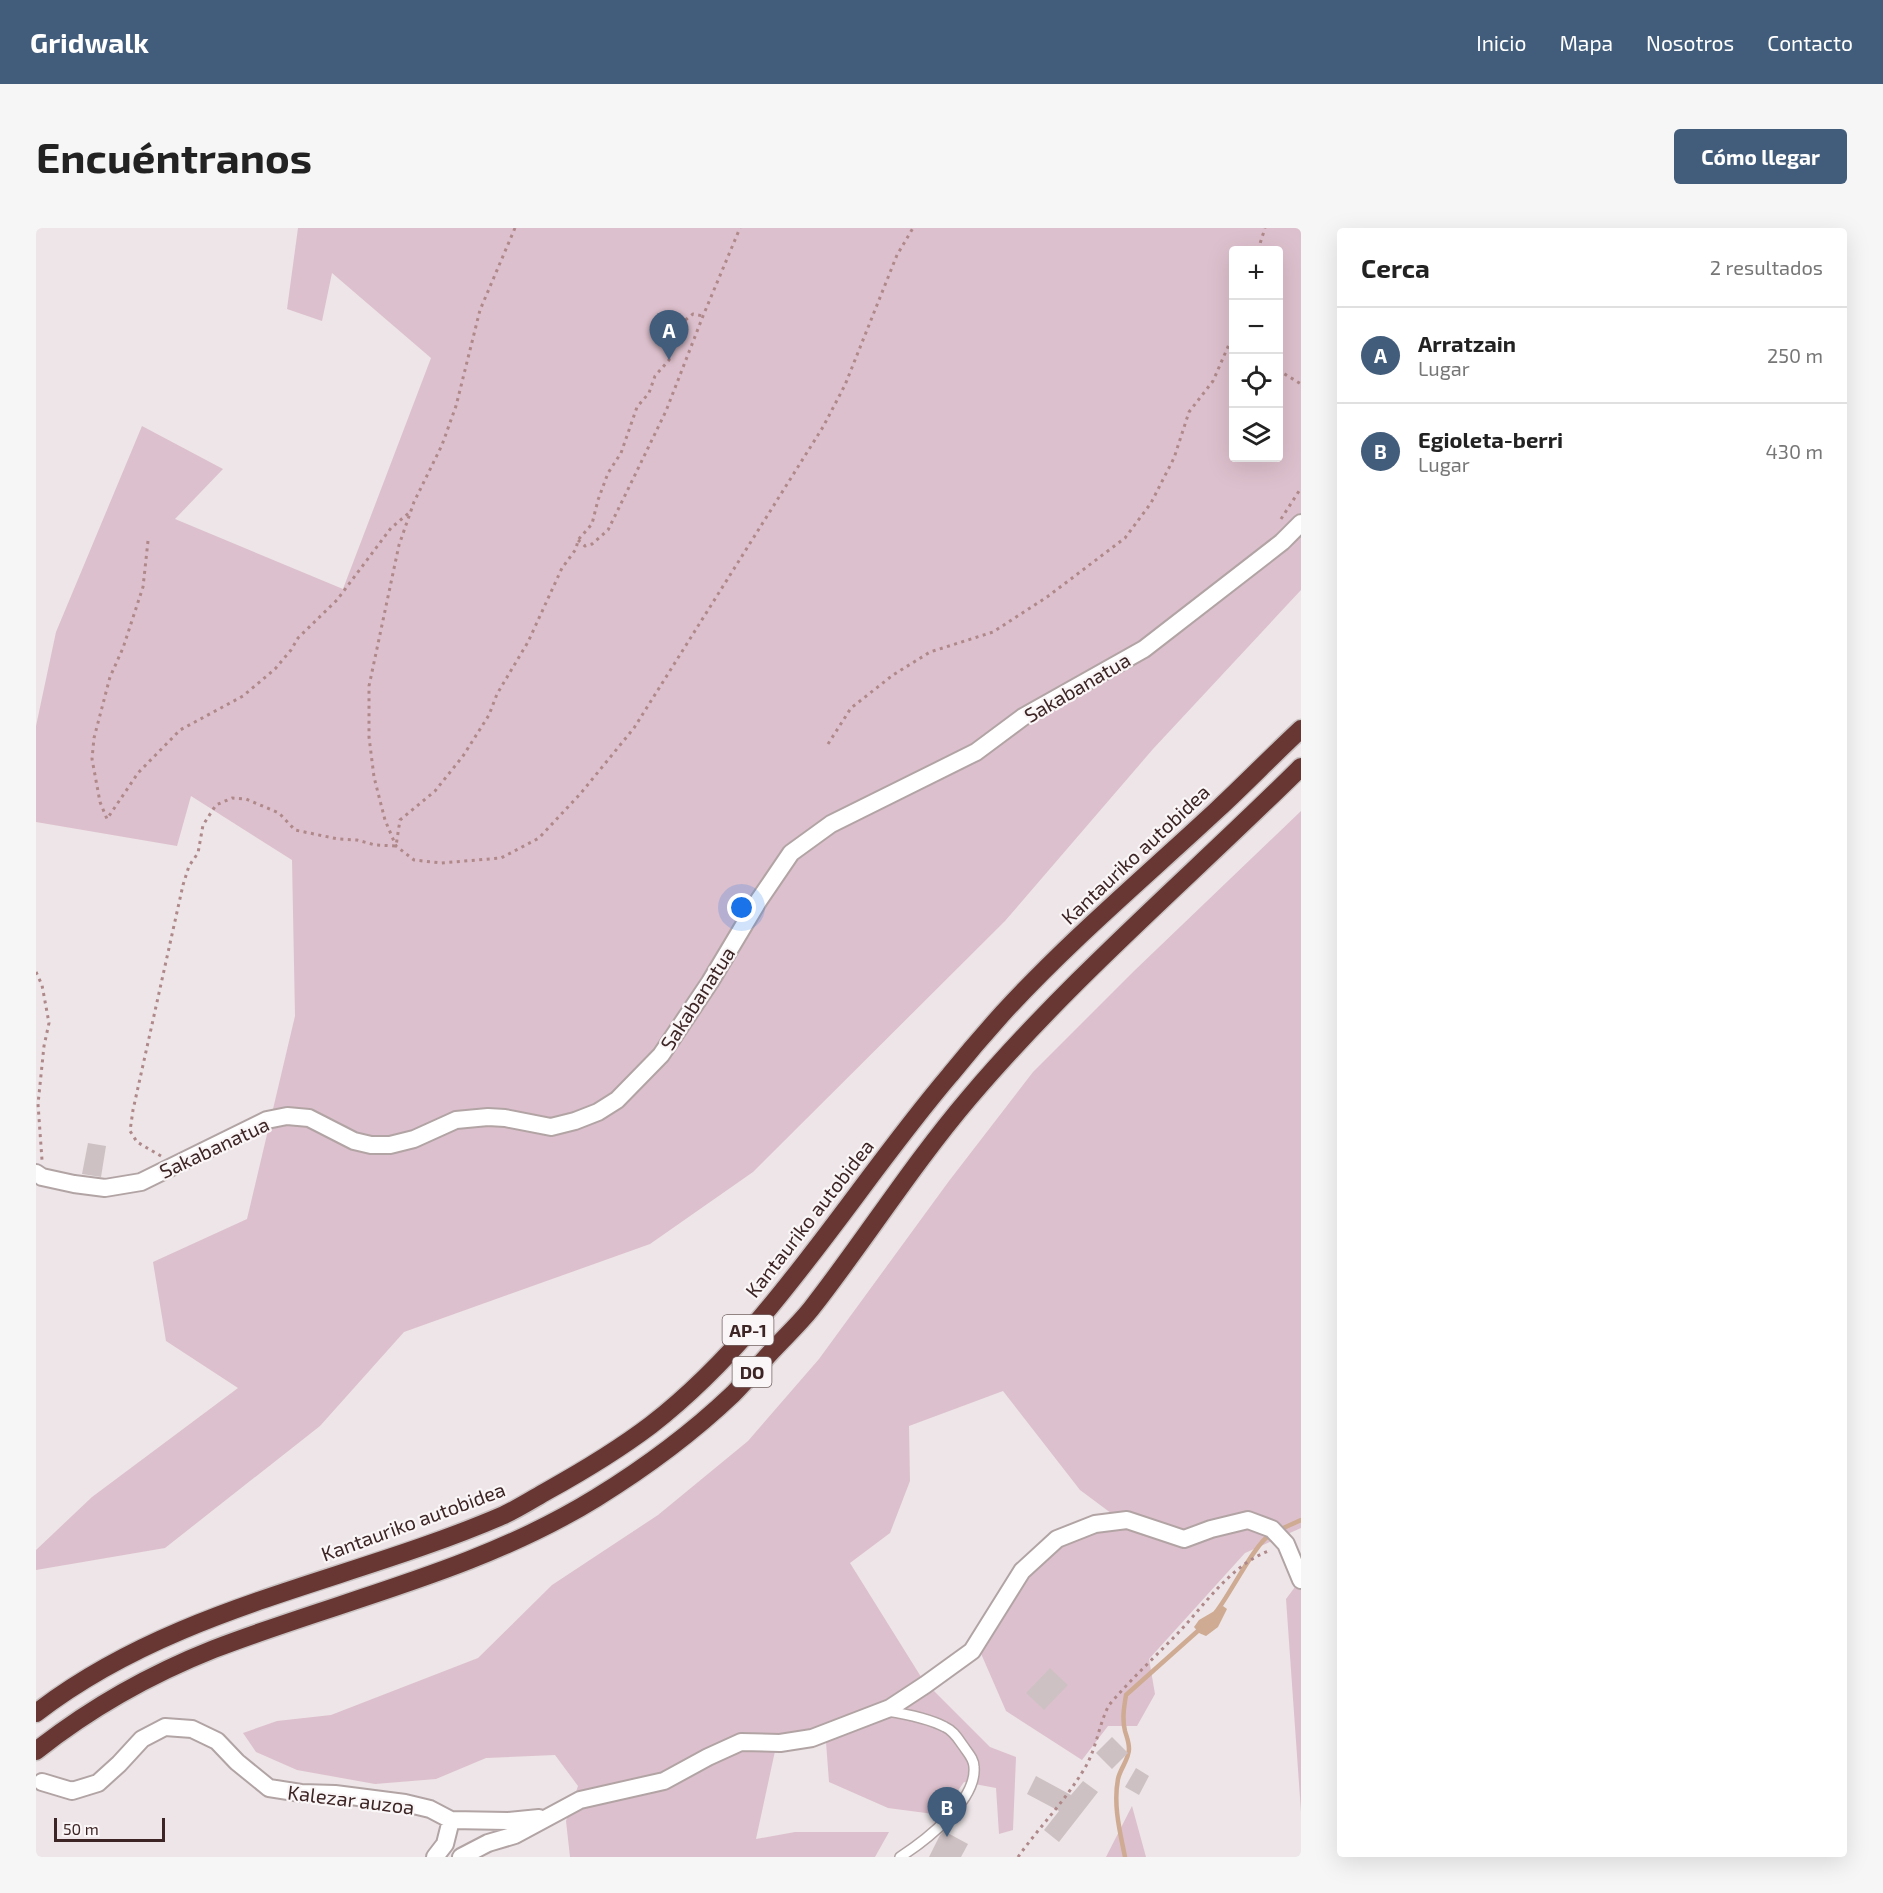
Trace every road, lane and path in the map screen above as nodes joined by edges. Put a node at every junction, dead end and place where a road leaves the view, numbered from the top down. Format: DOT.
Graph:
graph roads {
  1 [pos="515,228"];
  2 [pos="740,228"];
  3 [pos="914,228"];
  4 [pos="1265,228"];
  5 [pos="1259,246"];
  6 [pos="703,316"];
  7 [pos="1229,346"];
  8 [pos="1283,373"];
  9 [pos="1301,384"];
  10 [pos="1301,488"];
  11 [pos="411,511"];
  12 [pos="1279,522"];
  13 [pos="1301,523"];
  14 [pos="578,540"];
  15 [pos="148,542"];
  16 [pos="1301,729"];
  17 [pos="828,744"];
  18 [pos="1301,767"];
  19 [pos="396,846"];
  20 [pos="36,972"];
  21 [pos="178,1165"];
  22 [pos="39,1175"];
  23 [pos="1280,1537"];
  24 [pos="1301,1580"];
  25 [pos="885,1710"];
  26 [pos="36,1713"];
  27 [pos="36,1751"];
  28 [pos="42,1782"];
  29 [pos="549,1817"];
  30 [pos="451,1820"];
  31 [pos="919,1844"];
  32 [pos="435,1857"];
  33 [pos="461,1857"];
  34 [pos="900,1857"];
  35 [pos="915,1857"];
  36 [pos="1018,1857"];
  1 -- 11 [label="path"];
  2 -- 6 [label="path"];
  3 -- 19 [label="path"];
  4 -- 5 [label="path"];
  6 -- 14 [label="path"];
  6 -- 14 [label="path"];
  7 -- 17 [label="path"];
  8 -- 9 [label="path"];
  10 -- 12 [label="path"];
  11 -- 15 [label="path"];
  11 -- 19 [label="path"];
  13 -- 21 [label="street, Sakabanatua"];
  14 -- 19 [label="path"];
  16 -- 26 [label="highway, Kantauriko autobidea / AP-1"];
  18 -- 27 [label="highway, DO"];
  19 -- 21 [label="path"];
  20 -- 22 [label="path"];
  21 -- 22 [label="street, Sakabanatua"];
  23 -- 24 [label="street"];
  23 -- 25 [label="street, Kalezar auzoa"];
  23 -- 36 [label="path"];
  25 -- 29 [label="street, Kalezar auzoa"];
  25 -- 31 [label="lane"];
  28 -- 30 [label="street, Kalezar auzoa"];
  29 -- 30 [label="street, Kalezar auzoa"];
  29 -- 33 [label="street, Kalezar auzoa"];
  30 -- 32 [label="street"];
  31 -- 34 [label="lane"];
  31 -- 35 [label="lane"];
}
